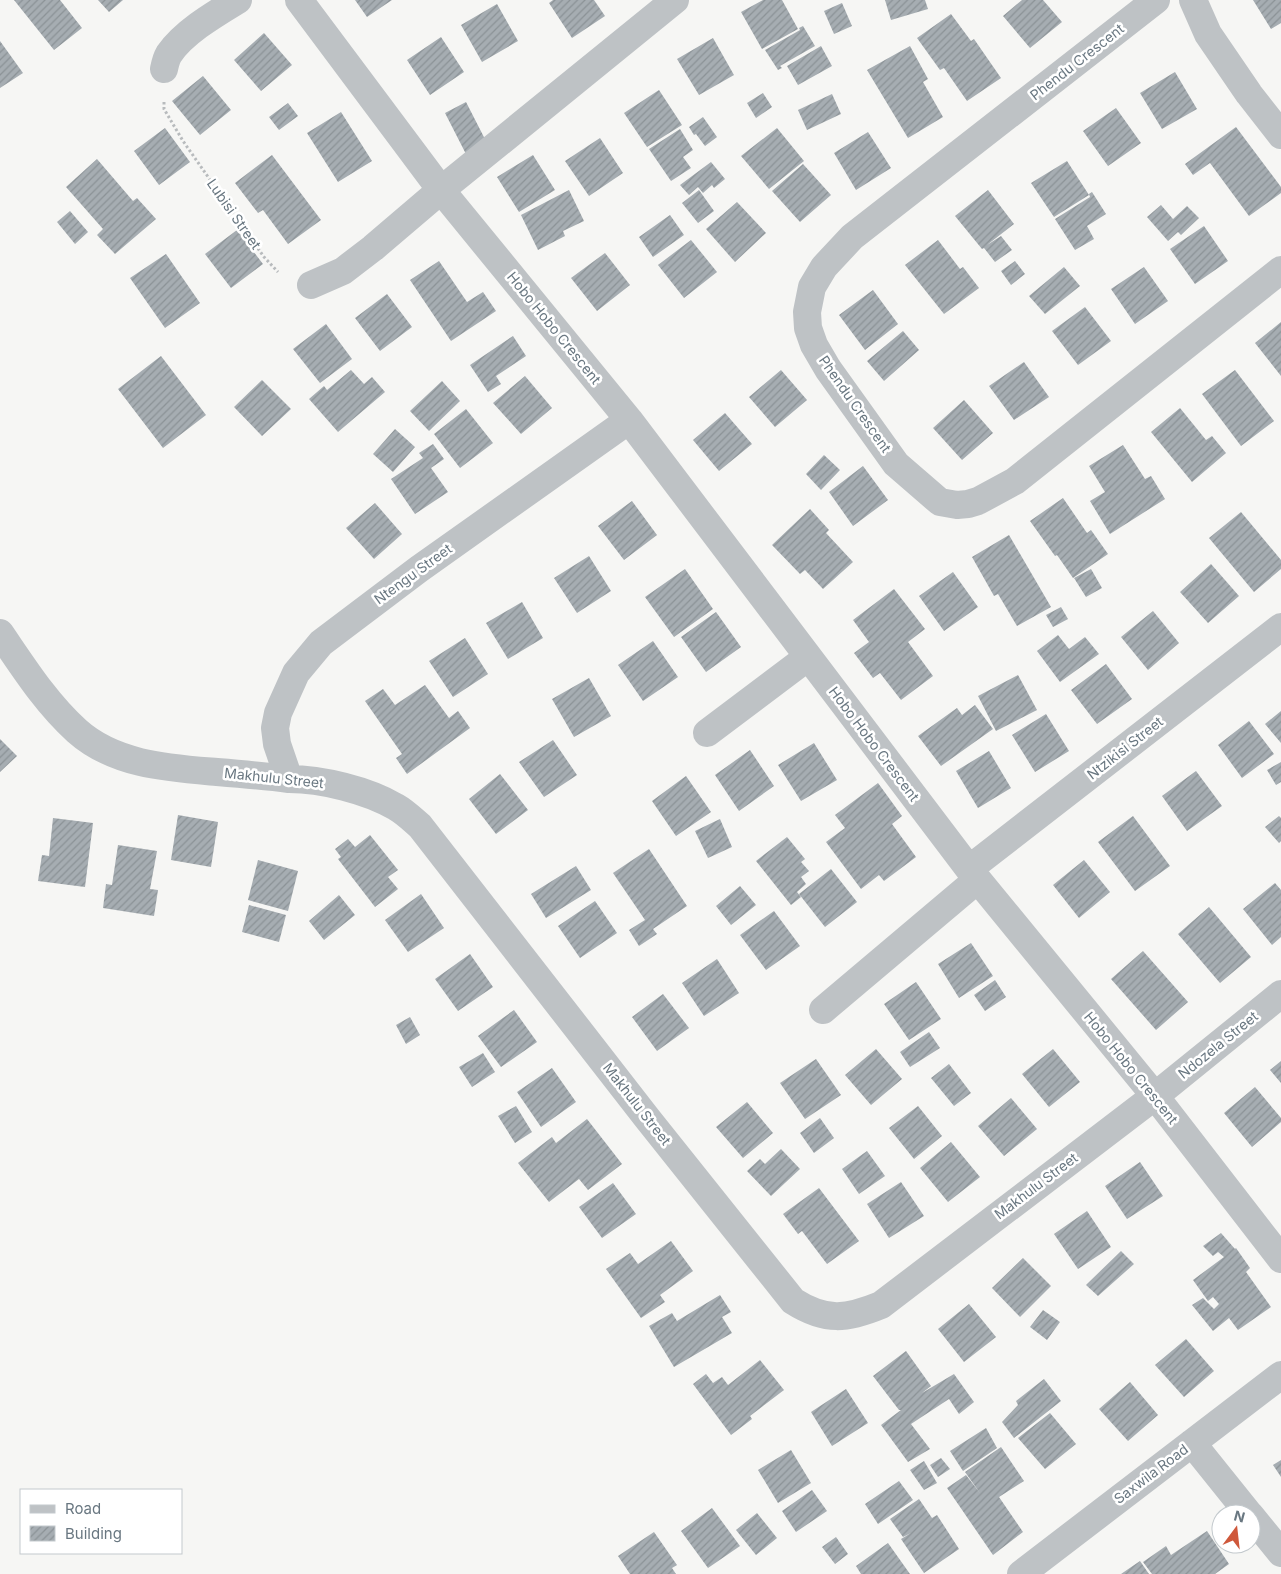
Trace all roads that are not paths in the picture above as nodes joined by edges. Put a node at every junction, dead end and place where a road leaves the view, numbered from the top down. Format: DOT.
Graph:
graph roads {
  1 [pos="238,0"];
  2 [pos="299,0"];
  3 [pos="675,0"];
  4 [pos="1156,0"];
  5 [pos="1193,0"];
  6 [pos="164,69"];
  7 [pos="1281,136"];
  8 [pos="441,190"];
  9 [pos="1281,270"];
  10 [pos="311,284"];
  11 [pos="629,420"];
  12 [pos="1281,627"];
  13 [pos="0,633"];
  14 [pos="808,656"];
  15 [pos="707,733"];
  16 [pos="288,779"];
  17 [pos="973,874"];
  18 [pos="1281,994"];
  19 [pos="823,1010"];
  20 [pos="1155,1096"];
  21 [pos="1281,1259"];
  22 [pos="1281,1375"];
  23 [pos="1192,1443"];
  24 [pos="1241,1504"];
  25 [pos="1261,1529"];
  26 [pos="1281,1554"];
  27 [pos="1021,1574"];
  1 -- 6 [label="street"];
  2 -- 8 [label="street, Hobo Hobo Crescent"];
  3 -- 8 [label="street"];
  4 -- 9 [label="street, Phendu Crescent"];
  5 -- 7 [label="street"];
  8 -- 10 [label="street"];
  8 -- 11 [label="street, Hobo Hobo Crescent"];
  11 -- 14 [label="street, Hobo Hobo Crescent"];
  11 -- 16 [label="street, Ntengu Street"];
  12 -- 17 [label="street, Ntzikisi Street"];
  13 -- 16 [label="street, Makhulu Street"];
  14 -- 15 [label="street"];
  14 -- 17 [label="street, Hobo Hobo Crescent"];
  16 -- 20 [label="street, Makhulu Street"];
  17 -- 19 [label="street"];
  17 -- 20 [label="street, Hobo Hobo Crescent"];
  18 -- 20 [label="street, Ndozela Street"];
  20 -- 21 [label="street, Hobo Hobo Crescent"];
  22 -- 23 [label="street, Saxwila Road"];
  23 -- 24 [label="street"];
  23 -- 27 [label="street, Saxwila Road"];
  25 -- 26 [label="street"];
}
